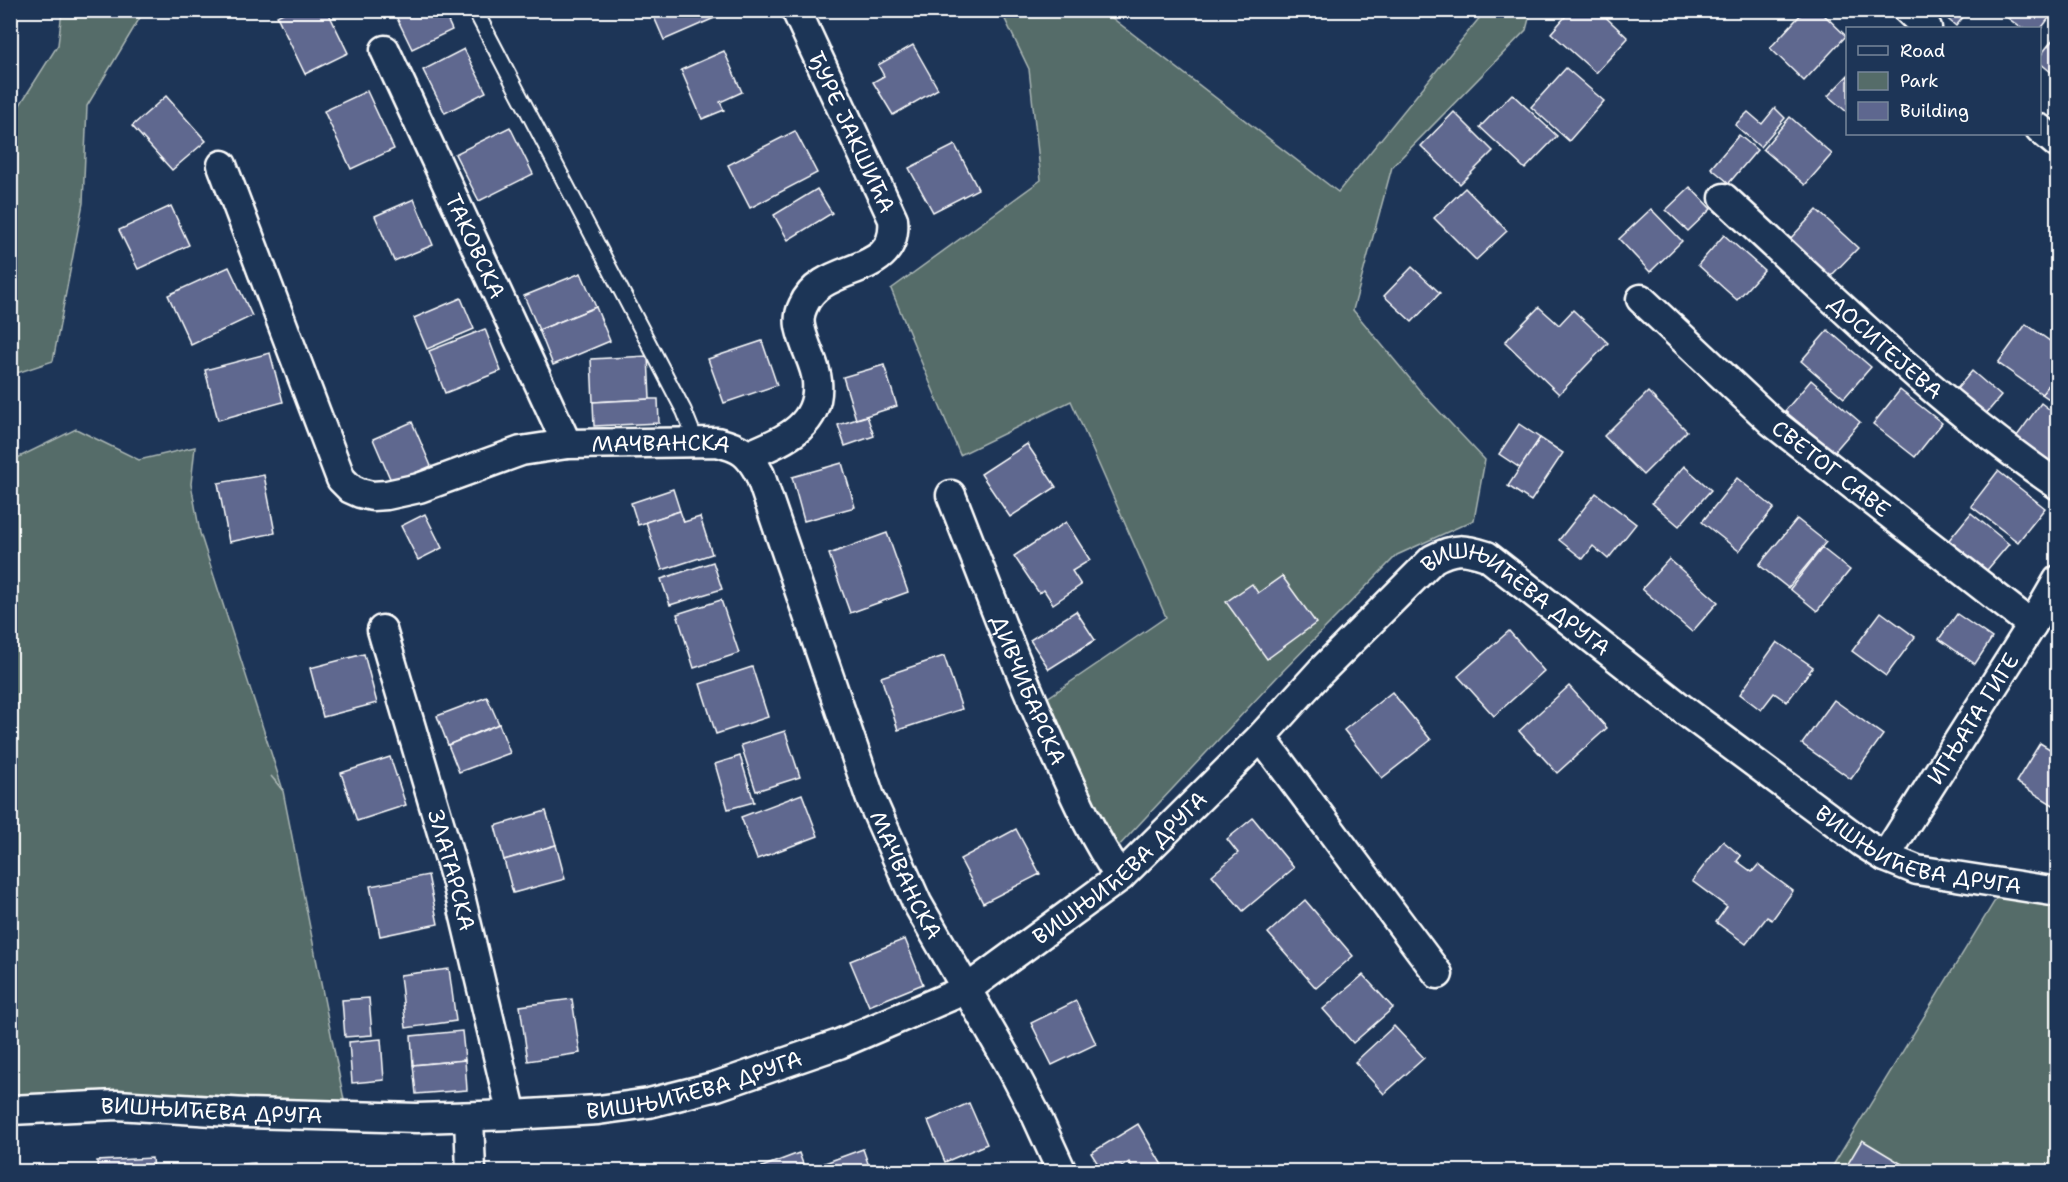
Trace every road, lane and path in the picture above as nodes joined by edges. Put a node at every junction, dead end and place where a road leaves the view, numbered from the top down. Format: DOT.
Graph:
graph roads {
  1 [pos="475,10"];
  2 [pos="796,10"];
  3 [pos="1908,10"];
  4 [pos="1926,27"];
  5 [pos="385,50"];
  6 [pos="2041,130"];
  7 [pos="2058,144"];
  8 [pos="222,165"];
  9 [pos="1724,198"];
  10 [pos="1641,299"];
  11 [pos="696,441"];
  12 [pos="567,444"];
  13 [pos="749,455"];
  14 [pos="2058,485"];
  15 [pos="951,495"];
  16 [pos="2058,580"];
  17 [pos="2032,625"];
  18 [pos="382,630"];
  19 [pos="1261,737"];
  20 [pos="1885,857"];
  21 [pos="1120,878"];
  22 [pos="2058,892"];
  23 [pos="1438,974"];
  24 [pos="967,989"];
  25 [pos="10,1110"];
  26 [pos="512,1115"];
  27 [pos="469,1117"];
  28 [pos="471,1172"];
  29 [pos="1062,1172"];
  1 -- 11 [label="lane"];
  2 -- 13 [label="street, ЂУРЕ ЈАКШИЋА"];
  3 -- 4 [label="street"];
  5 -- 12 [label="street, ТАКОВСКА"];
  6 -- 7 [label="street"];
  8 -- 12 [label="street, МАЧВАНСКА"];
  9 -- 14 [label="street, ДОСИТЕЈЕВА"];
  10 -- 17 [label="street, СВЕТОГ САВЕ"];
  11 -- 12 [label="street, МАЧВАНСКА"];
  11 -- 13 [label="street, МАЧВАНСКА"];
  13 -- 24 [label="street, МАЧВАНСКА"];
  15 -- 21 [label="street, ДИВЧИБАРСКА"];
  16 -- 17 [label="street, ИГЊАТА ГИГЕ"];
  17 -- 20 [label="street, ИГЊАТА ГИГЕ"];
  18 -- 26 [label="street, ЗЛАТАРСКА"];
  19 -- 20 [label="street, ВИШЊИЋЕВА ДРУГА"];
  19 -- 21 [label="street, ВИШЊИЋЕВА ДРУГА"];
  19 -- 23 [label="street"];
  20 -- 22 [label="street, ВИШЊИЋЕВА ДРУГА"];
  21 -- 24 [label="street, ВИШЊИЋЕВА ДРУГА"];
  24 -- 26 [label="street, ВИШЊИЋЕВА ДРУГА"];
  24 -- 29 [label="street, МАЧВАНСКА"];
  25 -- 27 [label="street, ВИШЊИЋЕВА ДРУГА"];
  26 -- 27 [label="street, ВИШЊИЋЕВА ДРУГА"];
  27 -- 28 [label="street"];
}
